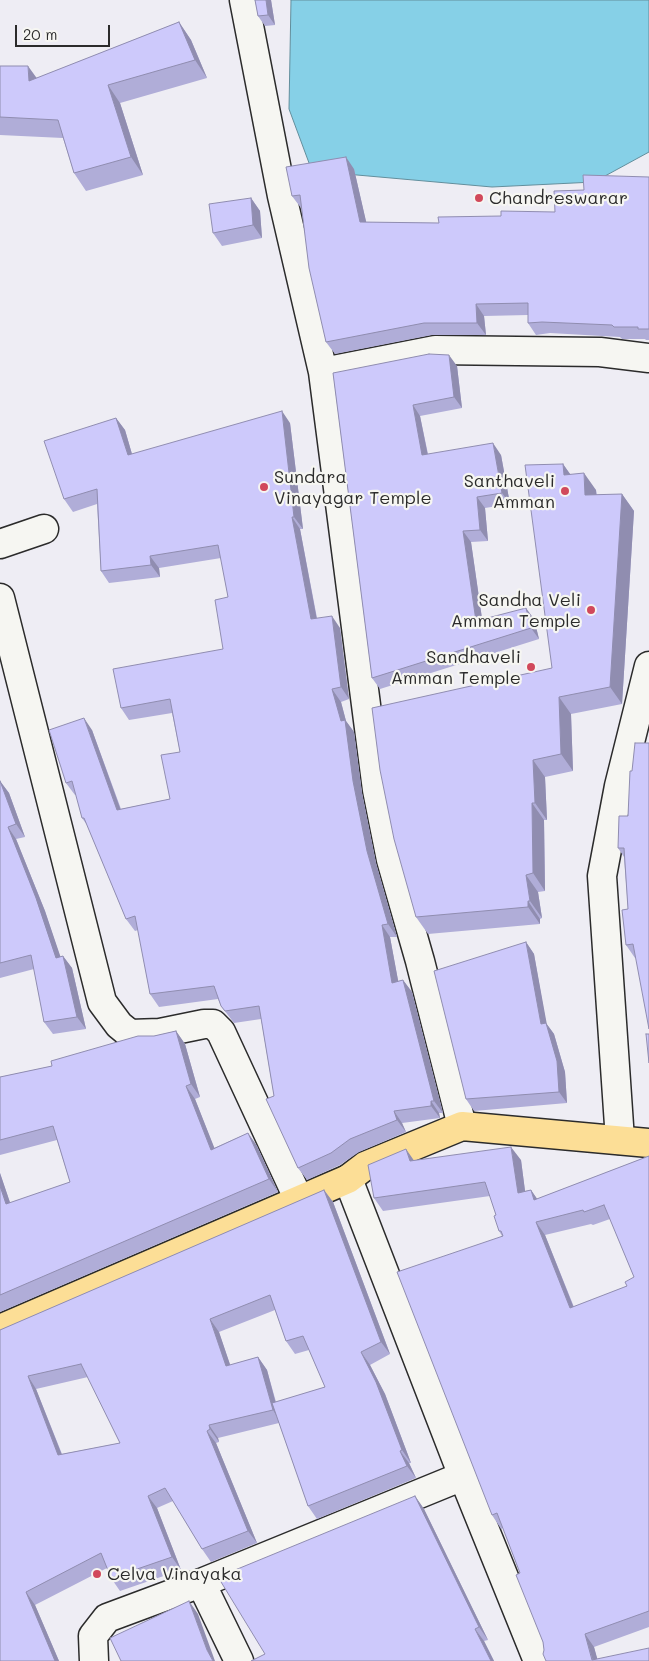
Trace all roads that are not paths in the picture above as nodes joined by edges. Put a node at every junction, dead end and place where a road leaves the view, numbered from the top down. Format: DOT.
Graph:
graph roads {
  1 [pos="244,0"];
  2 [pos="649,358"];
  3 [pos="323,372"];
  4 [pos="44,529"];
  5 [pos="0,544"];
  6 [pos="0,598"];
  7 [pos="649,666"];
  8 [pos="462,1126"];
  9 [pos="620,1140"];
  10 [pos="649,1143"];
  11 [pos="348,1179"];
  12 [pos="299,1200"];
  13 [pos="0,1329"];
  14 [pos="463,1476"];
  15 [pos="201,1583"];
  16 [pos="94,1661"];
  17 [pos="240,1661"];
  18 [pos="538,1661"];
  1 -- 3 [label="street"];
  2 -- 3 [label="street"];
  3 -- 8 [label="street"];
  4 -- 5 [label="street"];
  6 -- 12 [label="street"];
  7 -- 9 [label="street"];
  8 -- 9 [label="main road"];
  8 -- 11 [label="main road"];
  9 -- 10 [label="main road"];
  11 -- 12 [label="main road"];
  11 -- 14 [label="street"];
  12 -- 13 [label="main road"];
  14 -- 15 [label="street"];
  14 -- 18 [label="street"];
  15 -- 16 [label="street"];
  15 -- 17 [label="street"];
}
